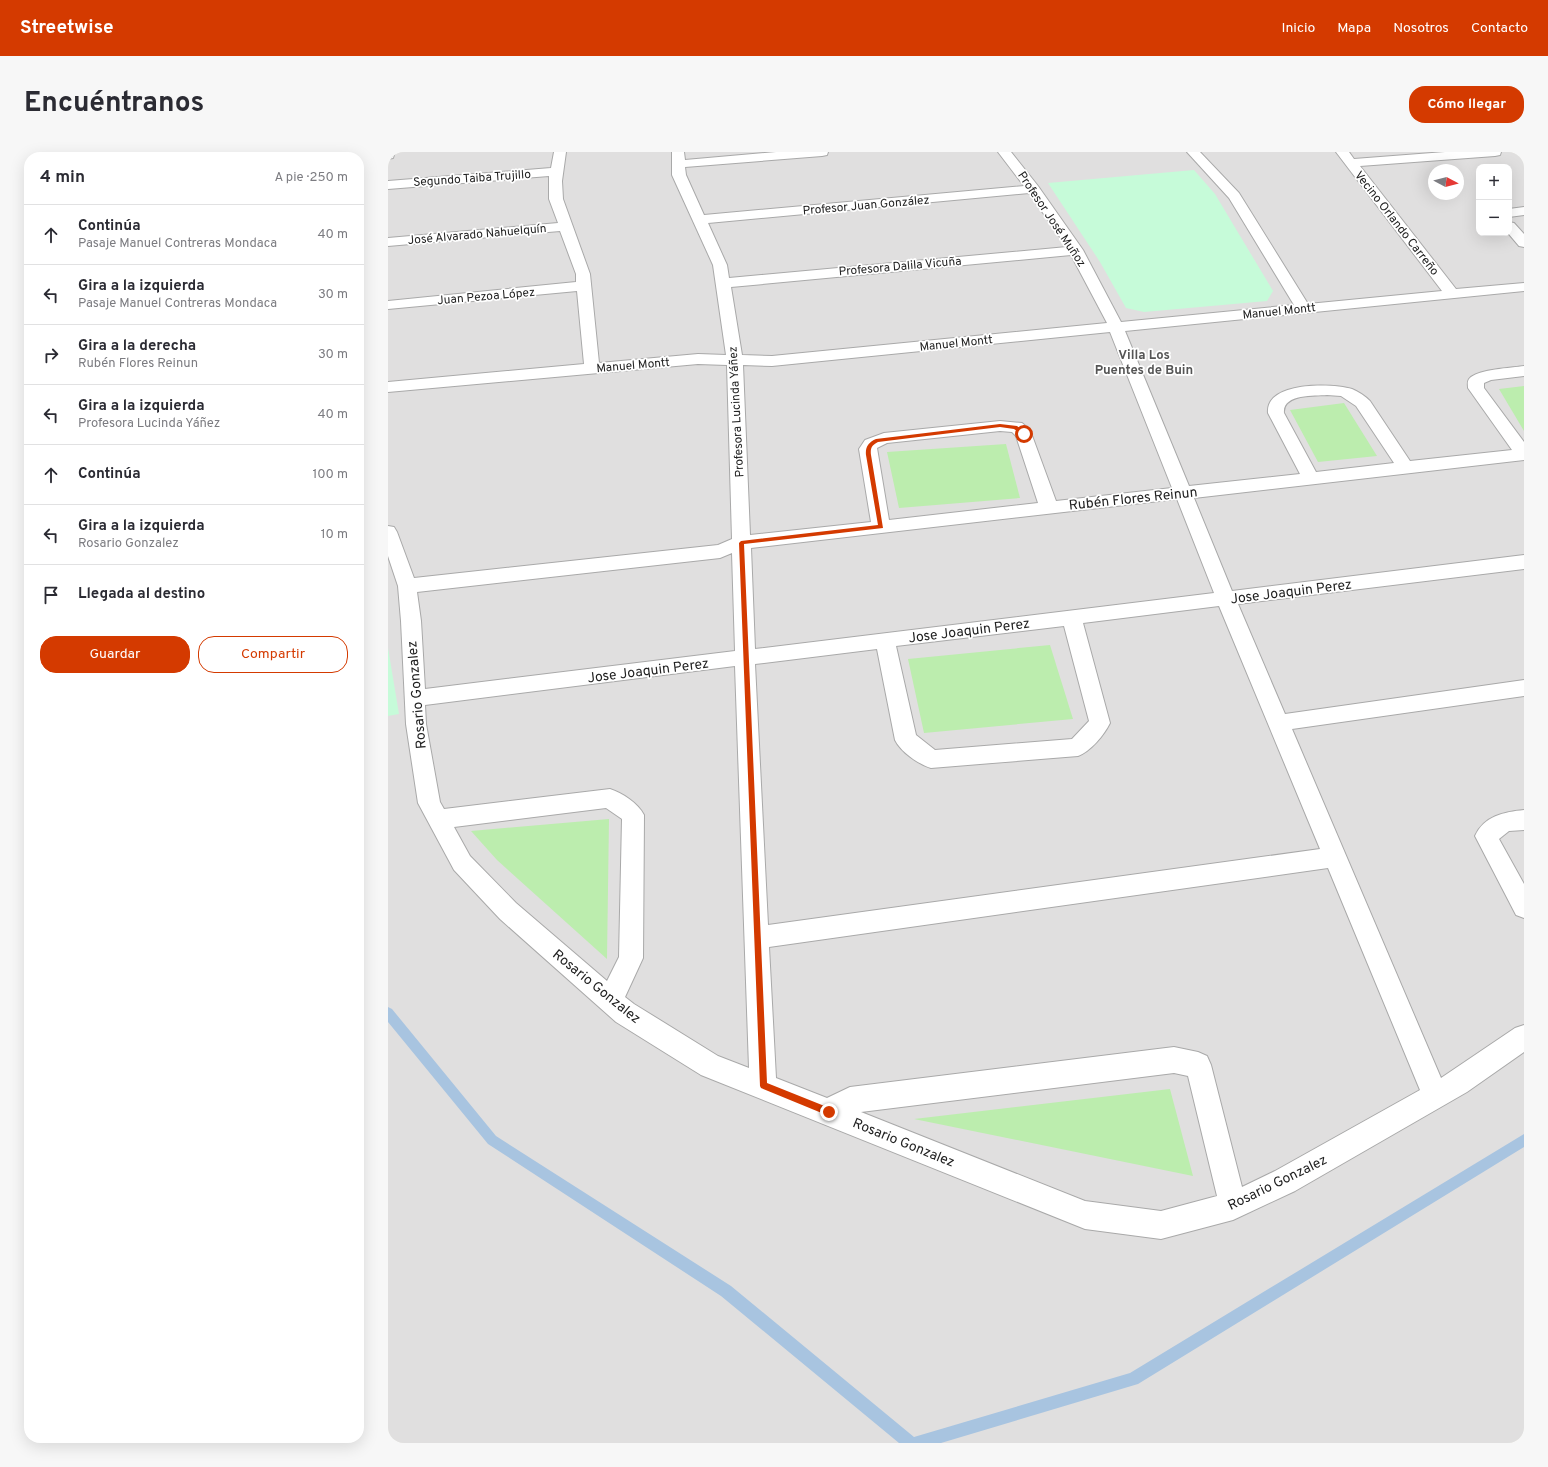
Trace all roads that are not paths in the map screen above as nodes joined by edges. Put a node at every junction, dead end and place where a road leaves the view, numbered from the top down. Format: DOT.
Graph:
graph roads {
  1 [pos="389,152"];
  2 [pos="560,152"];
  3 [pos="822,152"];
  4 [pos="1004,152"];
  5 [pos="1193,152"];
  6 [pos="1342,152"];
  7 [pos="1495,152"];
  8 [pos="388,155"];
  9 [pos="678,158"];
  10 [pos="1351,163"];
  11 [pos="556,172"];
  12 [pos="388,185"];
  13 [pos="1033,189"];
  14 [pos="1524,211"];
  15 [pos="1512,213"];
  16 [pos="700,220"];
  17 [pos="566,226"];
  18 [pos="1512,229"];
  19 [pos="388,242"];
  20 [pos="1524,242"];
  21 [pos="1076,250"];
  22 [pos="724,283"];
  23 [pos="584,286"];
  24 [pos="1524,287"];
  25 [pos="1452,294"];
  26 [pos="388,305"];
  27 [pos="1303,308"];
  28 [pos="1116,327"];
  29 [pos="735,360"];
  30 [pos="592,368"];
  31 [pos="1524,371"];
  32 [pos="388,387"];
  33 [pos="1524,454"];
  34 [pos="1405,467"];
  35 [pos="1311,478"];
  36 [pos="1183,493"];
  37 [pos="1049,508"];
  38 [pos="881,527"];
  39 [pos="388,532"];
  40 [pos="741,543"];
  41 [pos="1524,562"];
  42 [pos="407,586"];
  43 [pos="1226,599"];
  44 [pos="1072,618"];
  45 [pos="885,640"];
  46 [pos="745,658"];
  47 [pos="1524,688"];
  48 [pos="414,698"];
  49 [pos="1278,723"];
  50 [pos="438,818"];
  51 [pos="1524,820"];
  52 [pos="1335,856"];
  53 [pos="1524,907"];
  54 [pos="757,938"];
  55 [pos="610,1000"];
  56 [pos="1524,1037"];
  57 [pos="763,1086"];
  58 [pos="1436,1096"];
  59 [pos="829,1112"];
  60 [pos="1233,1206"];
  1 -- 8 [label="street"];
  2 -- 11 [label="street"];
  3 -- 9 [label="street"];
  4 -- 13 [label="street, Profesor José Muñoz"];
  5 -- 27 [label="street"];
  6 -- 10 [label="street, Vecino Orlando Carreño"];
  7 -- 10 [label="street"];
  9 -- 16 [label="street, Profesora Lucinda Yáñez"];
  10 -- 25 [label="street, Vecino Orlando Carreño"];
  11 -- 12 [label="street, Segundo Taiba Trujillo"];
  11 -- 17 [label="street"];
  13 -- 16 [label="street, Profesor Juan González"];
  13 -- 21 [label="street, Profesor José Muñoz"];
  14 -- 15 [label="street"];
  16 -- 22 [label="street, Profesora Lucinda Yáñez"];
  17 -- 19 [label="street, José Alvarado Nahuelquín"];
  17 -- 23 [label="street"];
  18 -- 20 [label="street"];
  21 -- 22 [label="street, Profesora Dalila Vicuña"];
  21 -- 28 [label="street, Profesor José Muñoz"];
  22 -- 29 [label="street, Profesora Lucinda Yáñez"];
  23 -- 26 [label="street, Juan Pezoa López"];
  23 -- 30 [label="street"];
  24 -- 25 [label="street, Manuel Montt"];
  25 -- 27 [label="street, Manuel Montt"];
  27 -- 28 [label="street, Manuel Montt"];
  28 -- 29 [label="street, Manuel Montt"];
  28 -- 36 [label="street, Profesor José Muñoz"];
  29 -- 30 [label="street, Manuel Montt"];
  29 -- 40 [label="street, Profesora Lucinda Yáñez"];
  30 -- 32 [label="street, Manuel Montt"];
  31 -- 33 [label="street"];
  33 -- 34 [label="street, Rubén Flores Reinun"];
  34 -- 35 [label="street, Rubén Flores Reinun"];
  34 -- 35 [label="street"];
  35 -- 36 [label="street, Rubén Flores Reinun"];
  36 -- 37 [label="street, Rubén Flores Reinun"];
  36 -- 43 [label="street, Profesor José Muñoz"];
  37 -- 38 [label="street, Rubén Flores Reinun"];
  37 -- 38 [label="street"];
  38 -- 40 [label="street, Rubén Flores Reinun"];
  39 -- 42 [label="street, Rosario Gonzalez"];
  40 -- 42 [label="street, Rubén Flores Reinun"];
  40 -- 46 [label="street, Profesora Lucinda Yáñez"];
  41 -- 43 [label="street, Jose Joaquin Perez"];
  42 -- 48 [label="street, Rosario Gonzalez"];
  43 -- 44 [label="street, Jose Joaquin Perez"];
  43 -- 49 [label="street, Profesor José Muñoz"];
  44 -- 45 [label="street, Jose Joaquin Perez"];
  44 -- 45 [label="street"];
  45 -- 46 [label="street, Jose Joaquin Perez"];
  46 -- 48 [label="street, Jose Joaquin Perez"];
  46 -- 54 [label="street, Profesora Lucinda Yáñez"];
  47 -- 49 [label="street"];
  48 -- 50 [label="street, Rosario Gonzalez"];
  49 -- 52 [label="street, Profesor José Muñoz"];
  50 -- 55 [label="street, Rosario Gonzalez"];
  50 -- 55 [label="street"];
  51 -- 53 [label="street"];
  52 -- 54 [label="street"];
  52 -- 58 [label="street, Profesor José Muñoz"];
  54 -- 57 [label="street, Profesora Lucinda Yáñez"];
  55 -- 57 [label="street, Rosario Gonzalez"];
  56 -- 58 [label="street, Rosario Gonzalez"];
  57 -- 59 [label="street, Rosario Gonzalez"];
  58 -- 60 [label="street, Rosario Gonzalez"];
  59 -- 60 [label="street, Rosario Gonzalez"];
  59 -- 60 [label="street"];
}
